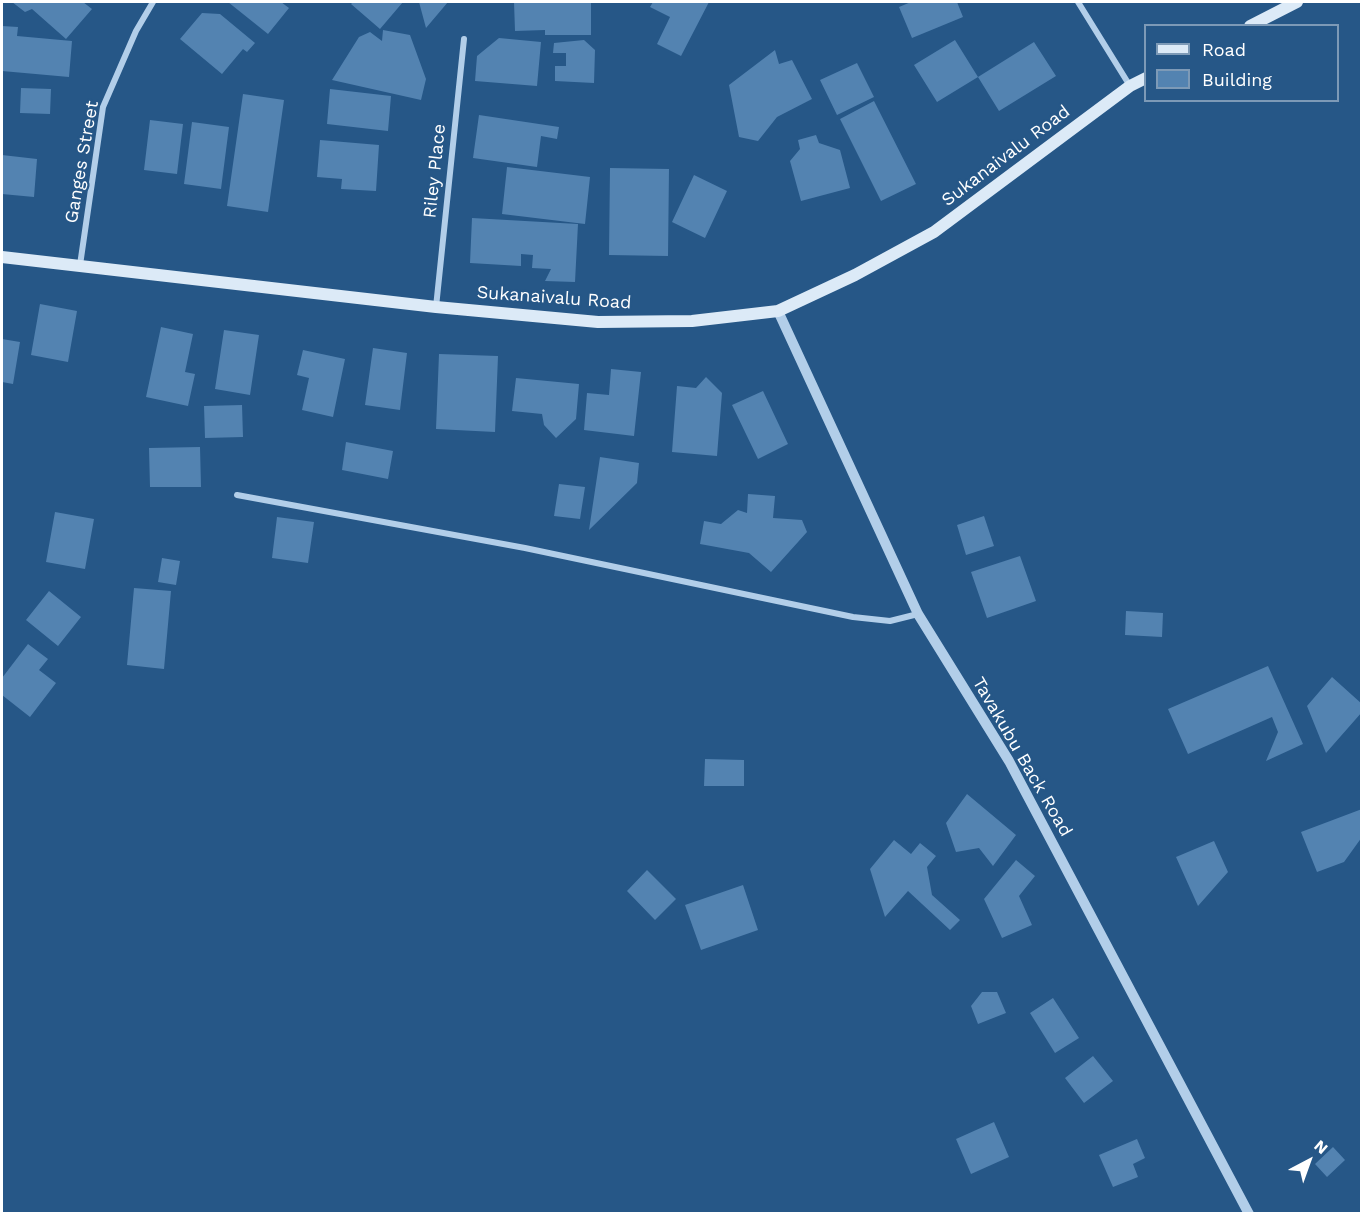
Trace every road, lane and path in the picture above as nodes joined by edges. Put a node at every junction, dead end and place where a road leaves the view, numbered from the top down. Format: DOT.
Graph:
graph roads {
  1 [pos="153,2"];
  2 [pos="1078,2"];
  3 [pos="1297,2"];
  4 [pos="1254,24"];
  5 [pos="464,39"];
  6 [pos="1144,79"];
  7 [pos="1130,86"];
  8 [pos="2,256"];
  9 [pos="80,266"];
  10 [pos="436,307"];
  11 [pos="778,311"];
  12 [pos="237,495"];
  13 [pos="918,614"];
  14 [pos="1249,1214"];
  1 -- 9 [label="street, Ganges Street"];
  2 -- 7 [label="street"];
  3 -- 4 [label="main road"];
  5 -- 10 [label="street, Riley Place"];
  6 -- 7 [label="main road, Sukanaivalu Road"];
  7 -- 11 [label="main road, Sukanaivalu Road"];
  8 -- 9 [label="main road, Sukanaivalu Road"];
  9 -- 10 [label="main road, Sukanaivalu Road"];
  10 -- 11 [label="main road, Sukanaivalu Road"];
  11 -- 13 [label="street, Tavakubu Back Road"];
  12 -- 13 [label="street"];
  13 -- 14 [label="street, Tavakubu Back Road"];
}
